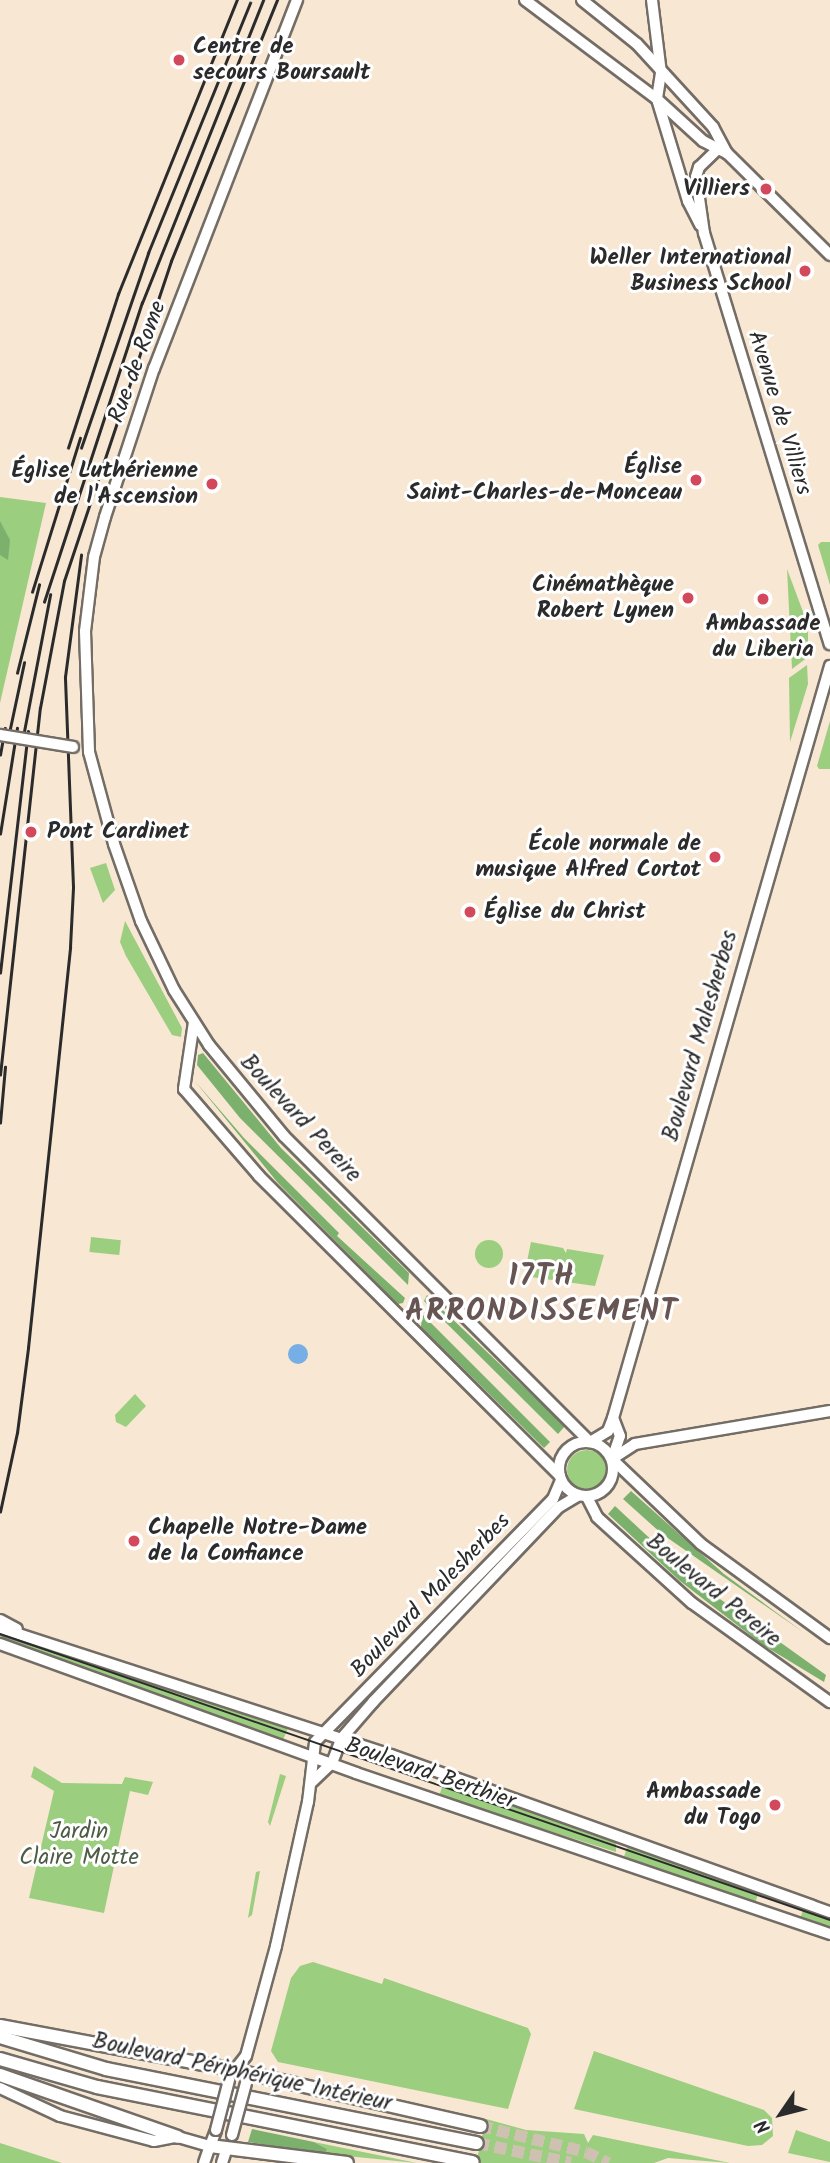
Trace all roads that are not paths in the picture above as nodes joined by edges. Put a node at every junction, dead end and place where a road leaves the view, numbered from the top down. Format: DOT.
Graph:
graph roads {
  1 [pos="297,0"];
  2 [pos="525,0"];
  3 [pos="582,0"];
  4 [pos="652,0"];
  5 [pos="661,73"];
  6 [pos="657,99"];
  7 [pos="723,149"];
  8 [pos="676,163"];
  9 [pos="701,166"];
  10 [pos="704,233"];
  11 [pos="830,255"];
  12 [pos="830,644"];
  13 [pos="830,666"];
  14 [pos="0,735"];
  15 [pos="89,752"];
  16 [pos="194,1022"];
  17 [pos="830,1411"];
  18 [pos="612,1418"];
  19 [pos="608,1431"];
  20 [pos="620,1436"];
  21 [pos="590,1442"];
  22 [pos="635,1444"];
  23 [pos="612,1459"];
  24 [pos="560,1478"];
  25 [pos="582,1497"];
  26 [pos="0,1620"];
  27 [pos="0,1628"];
  28 [pos="22,1632"];
  29 [pos="830,1638"];
  30 [pos="0,1644"];
  31 [pos="0,1651"];
  32 [pos="18,1652"];
  33 [pos="830,1702"];
  34 [pos="322,1734"];
  35 [pos="341,1739"];
  36 [pos="312,1757"];
  37 [pos="332,1763"];
  38 [pos="312,1782"];
  39 [pos="830,1912"];
  40 [pos="830,1934"];
  41 [pos="0,2026"];
  42 [pos="0,2037"];
  43 [pos="0,2059"];
  44 [pos="0,2075"];
  45 [pos="239,2077"];
  46 [pos="0,2088"];
  47 [pos="480,2126"];
  48 [pos="178,2137"];
  49 [pos="477,2143"];
  50 [pos="210,2146"];
  51 [pos="224,2157"];
  52 [pos="473,2162"];
  53 [pos="204,2163"];
  54 [pos="347,2163"];
  1 -- 15 [label="main road, Rue de Rome"];
  2 -- 6 [label="main road"];
  3 -- 5 [label="main road"];
  4 -- 5 [label="main road"];
  5 -- 6 [label="main road"];
  5 -- 7 [label="main road"];
  6 -- 7 [label="main road"];
  6 -- 8 [label="main road, Avenue de Villiers"];
  7 -- 9 [label="main road"];
  7 -- 11 [label="main road"];
  8 -- 9 [label="main road"];
  8 -- 10 [label="main road, Avenue de Villiers"];
  9 -- 10 [label="main road, Avenue de Villiers"];
  10 -- 12 [label="main road, Avenue de Villiers"];
  13 -- 18 [label="main road, Boulevard Malesherbes"];
  14 -- 15 [label="main road, bridge"];
  15 -- 16 [label="main road, Boulevard Pereire"];
  16 -- 21 [label="main road, Boulevard Pereire"];
  16 -- 24 [label="main road"];
  17 -- 22 [label="main road"];
  18 -- 19 [label="main road, Boulevard Malesherbes"];
  18 -- 20 [label="main road"];
  19 -- 20 [label="main road"];
  19 -- 21 [label="main road"];
  20 -- 22 [label="main road"];
  20 -- 23 [label="main road"];
  21 -- 23 [label="main road"];
  21 -- 24 [label="main road"];
  22 -- 23 [label="main road"];
  23 -- 25 [label="main road"];
  23 -- 29 [label="main road, Boulevard Pereire"];
  24 -- 25 [label="main road"];
  24 -- 34 [label="main road, Boulevard Malesherbes"];
  25 -- 33 [label="main road, Boulevard Pereire"];
  25 -- 35 [label="main road, Boulevard Malesherbes"];
  26 -- 28 [label="main road, Boulevard Berthier"];
  27 -- 28 [label="main road, Boulevard Berthier"];
  28 -- 34 [label="main road, Boulevard Berthier"];
  30 -- 32 [label="main road, Boulevard Berthier"];
  31 -- 32 [label="main road, Boulevard Berthier"];
  32 -- 36 [label="main road, Boulevard Berthier"];
  34 -- 35 [label="main road, Boulevard Berthier"];
  34 -- 36 [label="main road"];
  35 -- 37 [label="main road"];
  35 -- 39 [label="main road, Boulevard Berthier"];
  36 -- 37 [label="main road, Boulevard Berthier"];
  36 -- 38 [label="main road"];
  37 -- 38 [label="main road"];
  37 -- 40 [label="main road, Boulevard Berthier"];
  38 -- 45 [label="main road"];
  41 -- 45 [label="highway"];
  42 -- 49 [label="highway, Boulevard Périphérique Intérieur"];
  43 -- 52 [label="highway"];
  44 -- 48 [label="highway"];
  45 -- 47 [label="highway"];
  45 -- 50 [label="main road, bridge"];
  45 -- 51 [label="main road, bridge"];
  46 -- 48 [label="main road"];
  48 -- 50 [label="main road"];
  50 -- 51 [label="highway"];
  50 -- 53 [label="main road"];
  51 -- 54 [label="highway"];
}
